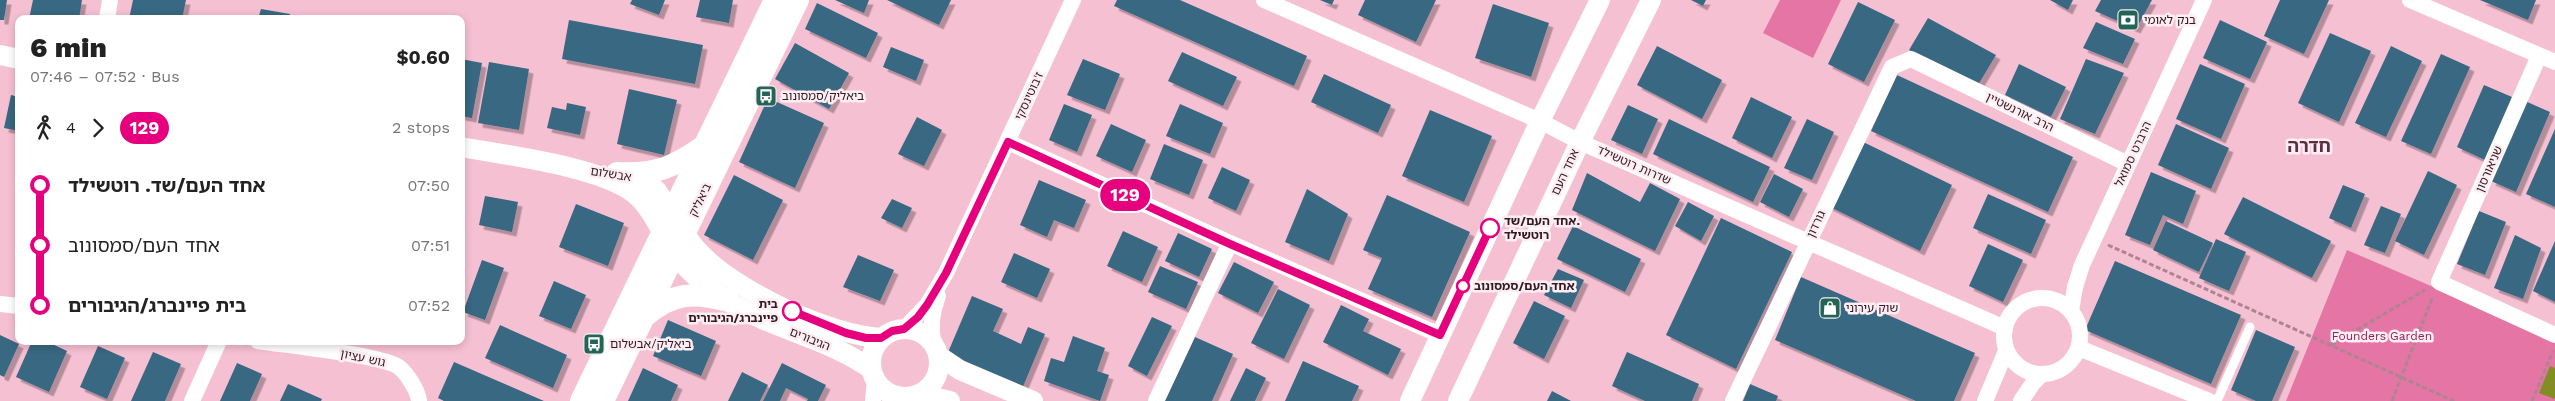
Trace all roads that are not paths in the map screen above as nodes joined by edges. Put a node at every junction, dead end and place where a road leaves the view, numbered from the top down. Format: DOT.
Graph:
graph roads {
  1 [pos="110,0"];
  2 [pos="775,0"];
  3 [pos="798,0"];
  4 [pos="1073,0"];
  5 [pos="1264,0"];
  6 [pos="1600,0"];
  7 [pos="1651,0"];
  8 [pos="2204,0"];
  9 [pos="2410,0"];
  10 [pos="108,15"];
  11 [pos="0,55"];
  12 [pos="2539,56"];
  13 [pos="15,58"];
  14 [pos="1912,59"];
  15 [pos="2555,62"];
  16 [pos="1540,121"];
  17 [pos="1008,142"];
  18 [pos="1580,142"];
  19 [pos="704,145"];
  20 [pos="465,148"];
  21 [pos="2128,164"];
  22 [pos="570,168"];
  23 [pos="617,173"];
  24 [pos="666,222"];
  25 [pos="1808,242"];
  26 [pos="679,244"];
  27 [pos="1230,244"];
  28 [pos="946,273"];
  29 [pos="729,301"];
  30 [pos="0,304"];
  31 [pos="15,306"];
  32 [pos="2071,311"];
  33 [pos="641,320"];
  34 [pos="2250,327"];
  35 [pos="2005,328"];
  36 [pos="904,329"];
  37 [pos="1440,335"];
  38 [pos="2555,335"];
  39 [pos="881,338"];
  40 [pos="217,345"];
  41 [pos="286,345"];
  42 [pos="2079,348"];
  43 [pos="937,350"];
  44 [pos="2006,351"];
  45 [pos="873,374"];
  46 [pos="2041,375"];
  47 [pos="912,397"];
  48 [pos="192,401"];
  49 [pos="418,401"];
  50 [pos="581,401"];
  51 [pos="603,401"];
  52 [pos="873,401"];
  53 [pos="950,401"];
  54 [pos="1033,401"];
  55 [pos="1156,401"];
  56 [pos="1410,401"];
  57 [pos="1458,401"];
  58 [pos="1733,401"];
  59 [pos="1985,401"];
  60 [pos="2021,401"];
  61 [pos="2210,401"];
  62 [pos="2217,401"];
  1 -- 10 [label="street"];
  2 -- 19 [label="main road, ביאליק"];
  3 -- 26 [label="main road, ביאליק"];
  4 -- 17 [label="street, ז'בוטינסקי"];
  5 -- 16 [label="street, שדרות רוטשילד"];
  6 -- 16 [label="street"];
  7 -- 18 [label="street, אחד העם"];
  8 -- 21 [label="street, הרברט סמואל"];
  9 -- 12 [label="street"];
  11 -- 13 [label="street"];
  12 -- 15 [label="street"];
  12 -- 38 [label="street, שניאורסון"];
  14 -- 21 [label="street, הרב אורנשטיין"];
  14 -- 25 [label="street, גורדון"];
  16 -- 18 [label="street, שדרות רוטשילד"];
  16 -- 37 [label="street"];
  17 -- 27 [label="street"];
  17 -- 28 [label="street, ז'בוטינסקי"];
  18 -- 25 [label="street, שדרות רוטשילד"];
  18 -- 57 [label="street, אחד העם"];
  19 -- 23 [label="main road"];
  19 -- 24 [label="main road, ביאליק"];
  20 -- 22 [label="street, אבשלום"];
  21 -- 32 [label="street, הרברט סמואל"];
  22 -- 23 [label="street, אבשלום"];
  22 -- 24 [label="street, אבשלום"];
  23 -- 24 [label="street, אבשלום"];
  24 -- 26 [label="street, הגיבורים"];
  24 -- 50 [label="main road, ביאליק"];
  25 -- 35 [label="street, שדרות רוטשילד"];
  25 -- 58 [label="street, גורדון"];
  26 -- 29 [label="street, הגיבורים"];
  26 -- 33 [label="main road, ביאליק"];
  26 -- 39 [label="street, הגיבורים"];
  27 -- 37 [label="street"];
  27 -- 55 [label="street"];
  28 -- 36 [label="street, ז'בוטינסקי"];
  28 -- 43 [label="street, ז'בוטינסקי"];
  29 -- 33 [label="main road"];
  29 -- 45 [label="street, הגיבורים"];
  30 -- 31 [label="street"];
  32 -- 35 [label="street"];
  32 -- 42 [label="street"];
  33 -- 51 [label="main road, ביאליק"];
  34 -- 62 [label="lane"];
  35 -- 44 [label="street"];
  36 -- 39 [label="street"];
  36 -- 43 [label="street"];
  37 -- 56 [label="street"];
  39 -- 45 [label="street"];
  40 -- 48 [label="street"];
  41 -- 49 [label="street, גוש עציון"];
  42 -- 46 [label="street"];
  42 -- 61 [label="street"];
  43 -- 47 [label="street"];
  43 -- 54 [label="street"];
  44 -- 46 [label="street"];
  44 -- 59 [label="street"];
  45 -- 47 [label="street"];
  45 -- 52 [label="street"];
  46 -- 60 [label="street"];
  47 -- 53 [label="street"];
}
